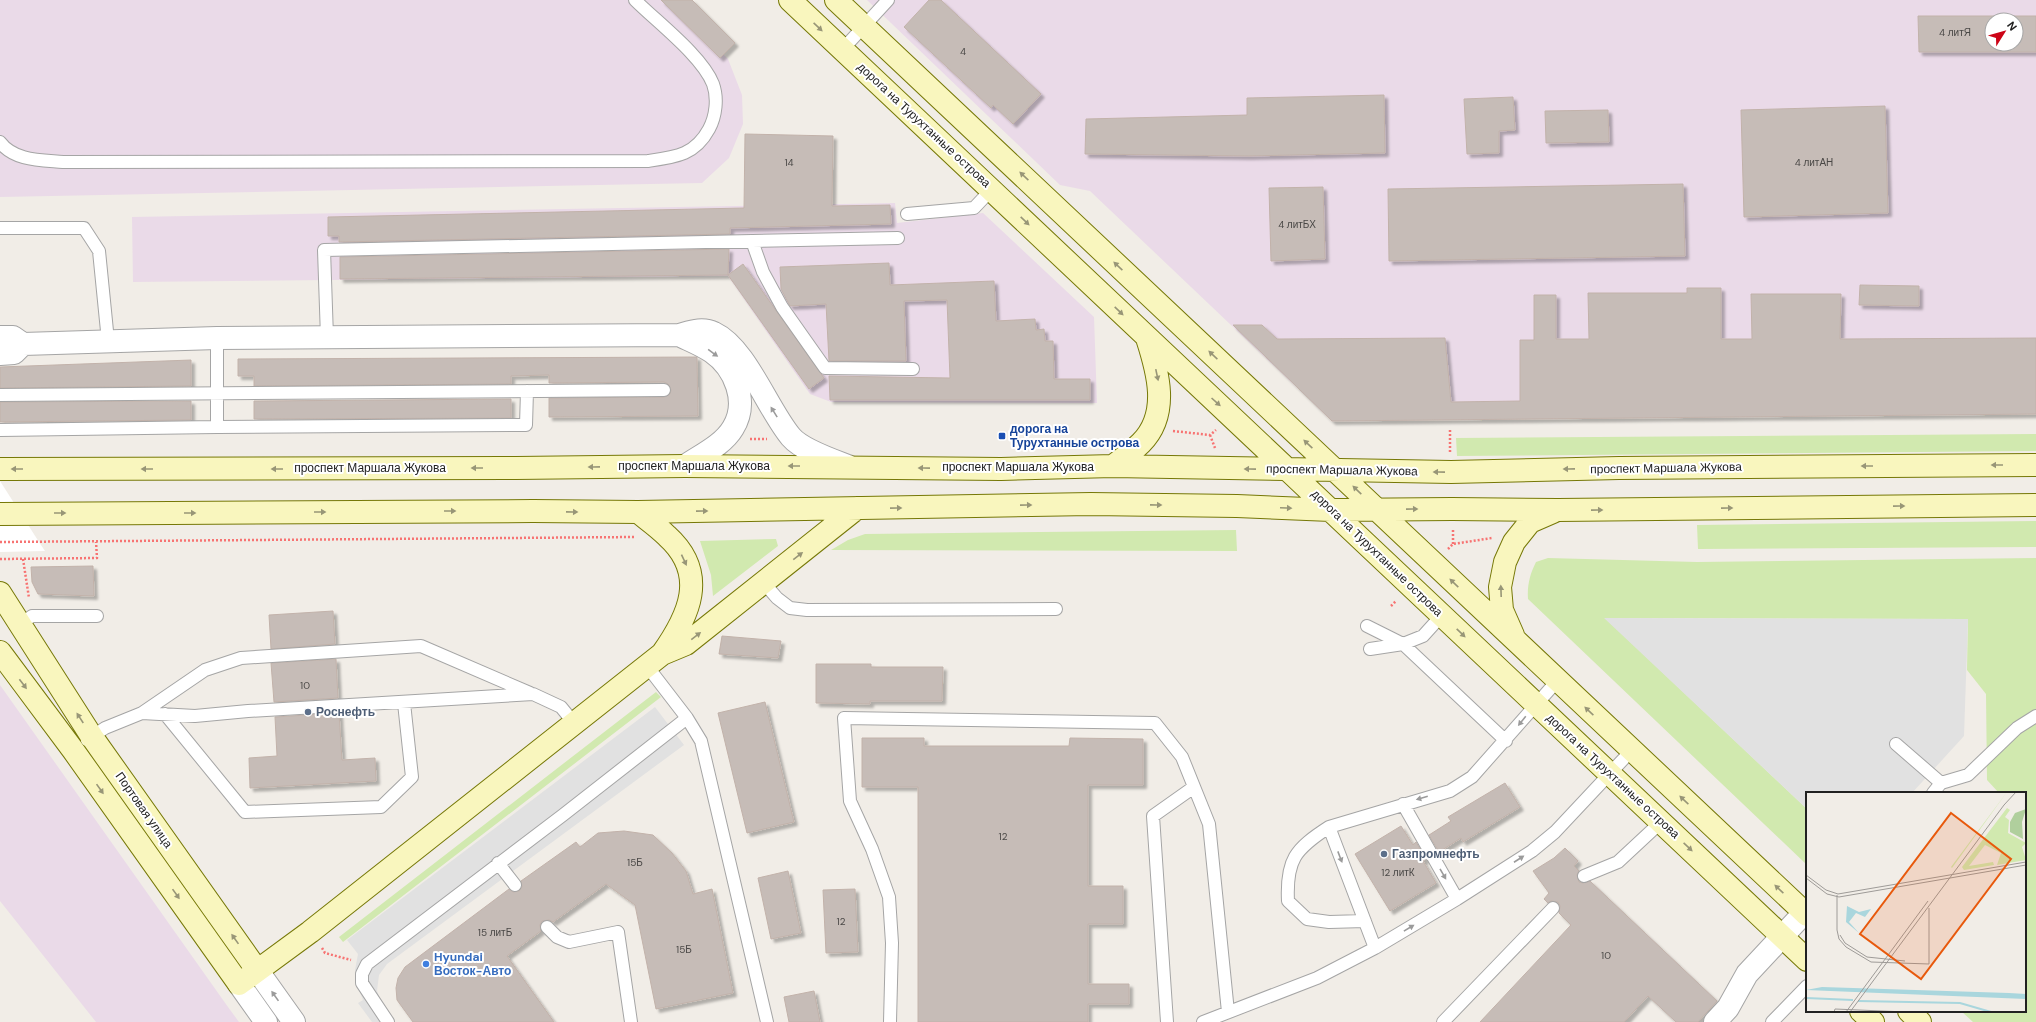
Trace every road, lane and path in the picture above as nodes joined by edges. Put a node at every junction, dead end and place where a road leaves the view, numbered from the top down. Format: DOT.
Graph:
graph roads {
  1 [pos="635,0"];
  2 [pos="790,0"];
  3 [pos="836,0"];
  4 [pos="888,0"];
  5 [pos="864,26"];
  6 [pos="843,49"];
  7 [pos="0,142"];
  8 [pos="992,189"];
  9 [pos="907,214"];
  10 [pos="0,228"];
  11 [pos="898,238"];
  12 [pos="752,241"];
  13 [pos="678,335"];
  14 [pos="0,337"];
  15 [pos="327,337"];
  16 [pos="1147,337"];
  17 [pos="217,338"];
  18 [pos="108,341"];
  19 [pos="23,344"];
  20 [pos="0,354"];
  21 [pos="913,370"];
  22 [pos="664,390"];
  23 [pos="527,391"];
  24 [pos="218,394"];
  25 [pos="0,395"];
  26 [pos="217,427"];
  27 [pos="0,430"];
  28 [pos="1166,430"];
  29 [pos="1450,430"];
  30 [pos="744,439"];
  31 [pos="772,439"];
  32 [pos="1216,452"];
  33 [pos="1450,453"];
  34 [pos="2036,465"];
  35 [pos="685,466"];
  36 [pos="848,466"];
  37 [pos="1113,466"];
  38 [pos="0,469"];
  39 [pos="1289,470"];
  40 [pos="1336,470"];
  41 [pos="2036,505"];
  42 [pos="857,508"];
  43 [pos="1331,510"];
  44 [pos="1378,510"];
  45 [pos="1558,510"];
  46 [pos="638,512"];
  47 [pos="10,514"];
  48 [pos="1453,525"];
  49 [pos="637,537"];
  50 [pos="1499,537"];
  51 [pos="0,542"];
  52 [pos="96,542"];
  53 [pos="0,559"];
  54 [pos="23,559"];
  55 [pos="764,583"];
  56 [pos="0,594"];
  57 [pos="1398,600"];
  58 [pos="1391,606"];
  59 [pos="1056,609"];
  60 [pos="1442,615"];
  61 [pos="97,616"];
  62 [pos="26,620"];
  63 [pos="1367,626"];
  64 [pos="1515,641"];
  65 [pos="1402,644"];
  66 [pos="1370,649"];
  67 [pos="0,652"];
  68 [pos="654,660"];
  69 [pos="1557,681"];
  70 [pos="533,694"];
  71 [pos="404,702"];
  72 [pos="1536,704"];
  73 [pos="142,713"];
  74 [pos="165,714"];
  75 [pos="2036,716"];
  76 [pos="687,718"];
  77 [pos="574,723"];
  78 [pos="92,737"];
  79 [pos="1506,741"];
  80 [pos="1896,744"];
  81 [pos="73,750"];
  82 [pos="1631,751"];
  83 [pos="1610,774"];
  84 [pos="1941,783"];
  85 [pos="1194,787"];
  86 [pos="1934,792"];
  87 [pos="1403,804"];
  88 [pos="1661,822"];
  89 [pos="1329,827"];
  90 [pos="498,864"];
  91 [pos="1584,876"];
  92 [pos="515,885"];
  93 [pos="1457,899"];
  94 [pos="1553,908"];
  95 [pos="1806,913"];
  96 [pos="1365,921"];
  97 [pos="547,927"];
  98 [pos="1782,936"];
  99 [pos="321,947"];
  100 [pos="1375,948"];
  101 [pos="1806,959"];
  102 [pos="367,964"];
  103 [pos="257,970"];
  104 [pos="239,984"];
  105 [pos="1806,987"];
  106 [pos="1228,1012"];
  107 [pos="1862,1012"];
  108 [pos="1910,1012"];
  109 [pos="266,1022"];
  110 [pos="294,1022"];
  111 [pos="388,1022"];
  112 [pos="631,1022"];
  113 [pos="767,1022"];
  114 [pos="890,1022"];
  115 [pos="1167,1022"];
  116 [pos="1204,1022"];
  117 [pos="1443,1022"];
  118 [pos="1716,1022"];
  119 [pos="1772,1022"];
  120 [pos="1873,1022"];
  121 [pos="1920,1022"];
  1 -- 7 [label="lane"];
  2 -- 6 [label="street, дорога на Турухтанные острова, one-way"];
  3 -- 5 [label="street"];
  4 -- 5 [label="lane"];
  5 -- 6 [label="lane"];
  40 -- 5 [label="street, one-way"];
  6 -- 8 [label="street, дорога на Турухтанные острова"];
  8 -- 9 [label="lane"];
  8 -- 16 [label="street, дорога на Турухтанные острова, one-way"];
  10 -- 18 [label="lane"];
  11 -- 12 [label="lane"];
  12 -- 15 [label="lane"];
  12 -- 21 [label="lane"];
  13 -- 15 [label="street"];
  13 -- 35 [label="street, one-way"];
  36 -- 13 [label="street, one-way"];
  14 -- 19 [label="street"];
  15 -- 17 [label="street"];
  16 -- 37 [label="street, one-way"];
  16 -- 39 [label="street, дорога на Турухтанные острова, one-way"];
  17 -- 18 [label="street"];
  17 -- 24 [label="lane"];
  18 -- 19 [label="street"];
  19 -- 20 [label="street"];
  22 -- 23 [label="lane"];
  23 -- 24 [label="lane"];
  23 -- 26 [label="lane"];
  24 -- 25 [label="lane"];
  24 -- 26 [label="lane"];
  26 -- 27 [label="lane"];
  28 -- 32 [label="path"];
  29 -- 33 [label="path"];
  30 -- 31 [label="path"];
  34 -- 40 [label="street, проспект Маршала Жукова, one-way"];
  36 -- 35 [label="street, проспект Маршала Жукова, one-way"];
  35 -- 38 [label="street, проспект Маршала Жукова, one-way"];
  37 -- 36 [label="street, проспект Маршала Жукова, one-way"];
  39 -- 37 [label="street, проспект Маршала Жукова, one-way"];
  39 -- 40 [label="street, проспект Маршала Жукова"];
  39 -- 43 [label="street, дорога на Турухтанные острова"];
  44 -- 40 [label="street, one-way"];
  45 -- 41 [label="street, one-way"];
  42 -- 43 [label="street, one-way"];
  46 -- 42 [label="street, one-way"];
  55 -- 42 [label="street, one-way"];
  43 -- 44 [label="street"];
  43 -- 60 [label="street, дорога на Турухтанные острова"];
  44 -- 45 [label="street, one-way"];
  64 -- 44 [label="street, one-way"];
  64 -- 45 [label="street, one-way"];
  47 -- 46 [label="street, one-way"];
  46 -- 68 [label="street, one-way"];
  48 -- 50 [label="path"];
  49 -- 52 [label="path"];
  51 -- 52 [label="path"];
  52 -- 54 [label="path"];
  53 -- 54 [label="path"];
  54 -- 62 [label="path"];
  55 -- 59 [label="lane"];
  68 -- 55 [label="street, one-way"];
  56 -- 62 [label="street, Портовая улица"];
  57 -- 58 [label="path"];
  60 -- 65 [label="lane"];
  60 -- 72 [label="street, дорога на Турухтанные острова, one-way"];
  61 -- 62 [label="lane"];
  78 -- 62 [label="street, Портовая улица, one-way"];
  63 -- 65 [label="lane"];
  64 -- 69 [label="street"];
  65 -- 66 [label="lane"];
  65 -- 79 [label="lane"];
  67 -- 81 [label="street, Портовая улица, one-way"];
  68 -- 76 [label="lane"];
  68 -- 77 [label="street"];
  69 -- 72 [label="lane"];
  82 -- 69 [label="street, one-way"];
  70 -- 71 [label="lane"];
  70 -- 73 [label="lane"];
  70 -- 77 [label="lane"];
  71 -- 74 [label="lane"];
  71 -- 74 [label="lane"];
  72 -- 79 [label="lane, one-way"];
  72 -- 83 [label="street, дорога на Турухтанные острова"];
  73 -- 74 [label="lane"];
  73 -- 78 [label="lane"];
  75 -- 84 [label="lane"];
  76 -- 90 [label="lane"];
  76 -- 113 [label="lane"];
  77 -- 103 [label="street"];
  78 -- 81 [label="lane"];
  103 -- 78 [label="street, Портовая улица, one-way"];
  79 -- 87 [label="lane, one-way"];
  80 -- 84 [label="lane"];
  81 -- 104 [label="street, Портовая улица, one-way"];
  82 -- 83 [label="lane"];
  95 -- 82 [label="street, one-way"];
  83 -- 88 [label="street, дорога на Турухтанные острова"];
  93 -- 83 [label="lane, one-way"];
  84 -- 86 [label="lane"];
  85 -- 106 [label="lane"];
  85 -- 114 [label="lane"];
  85 -- 115 [label="lane"];
  87 -- 89 [label="lane"];
  87 -- 93 [label="lane, one-way"];
  88 -- 91 [label="lane"];
  88 -- 98 [label="street, дорога на Турухтанные острова, one-way"];
  89 -- 96 [label="lane, one-way"];
  89 -- 96 [label="lane"];
  90 -- 92 [label="lane"];
  90 -- 102 [label="lane"];
  100 -- 93 [label="lane, one-way"];
  94 -- 117 [label="lane"];
  95 -- 98 [label="street"];
  96 -- 100 [label="lane"];
  97 -- 112 [label="lane"];
  98 -- 101 [label="street, дорога на Турухтанные острова"];
  98 -- 118 [label="street"];
  99 -- 102 [label="path"];
  100 -- 106 [label="lane"];
  102 -- 111 [label="lane"];
  103 -- 104 [label="street"];
  110 -- 103 [label="street, Портовая улица, one-way"];
  104 -- 109 [label="street, Портовая улица"];
  105 -- 119 [label="lane"];
  106 -- 116 [label="lane"];
  107 -- 120 [label="street"];
  108 -- 121 [label="street"];
}
